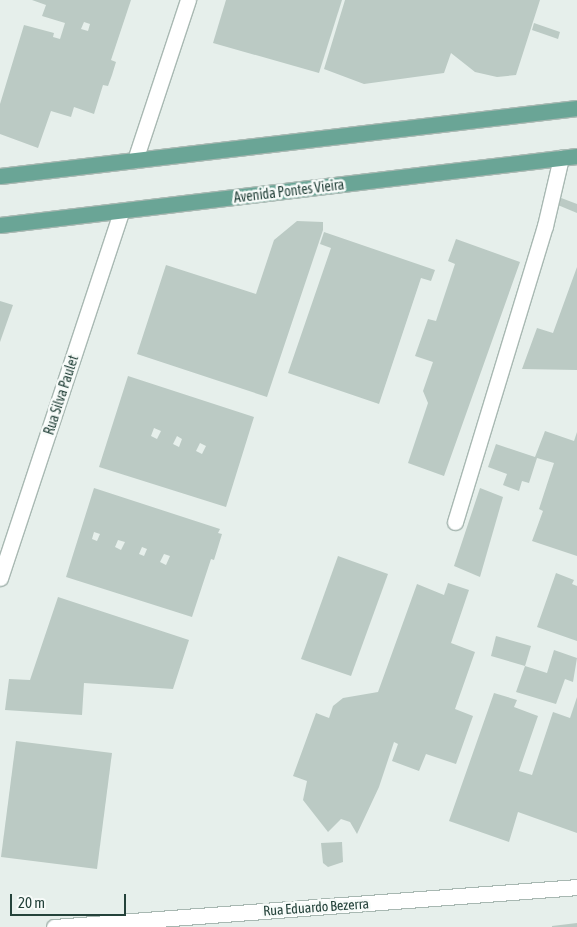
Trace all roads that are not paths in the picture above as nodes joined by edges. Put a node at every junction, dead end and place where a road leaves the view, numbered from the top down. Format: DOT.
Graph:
graph roads {
  1 [pos="188,0"];
  2 [pos="577,108"];
  3 [pos="577,156"];
  4 [pos="561,158"];
  5 [pos="136,160"];
  6 [pos="0,176"];
  7 [pos="121,212"];
  8 [pos="0,225"];
  9 [pos="455,522"];
  10 [pos="0,578"];
  11 [pos="577,887"];
  12 [pos="54,927"];
  1 -- 5 [label="street"];
  2 -- 5 [label="main road"];
  3 -- 4 [label="main road, Avenida Pontes Vieira"];
  4 -- 7 [label="main road, Avenida Pontes Vieira"];
  4 -- 9 [label="street"];
  5 -- 6 [label="main road"];
  7 -- 8 [label="main road, Avenida Pontes Vieira"];
  7 -- 10 [label="street, Rua Silva Paulet"];
  11 -- 12 [label="street, Rua Eduardo Bezerra"];
}
